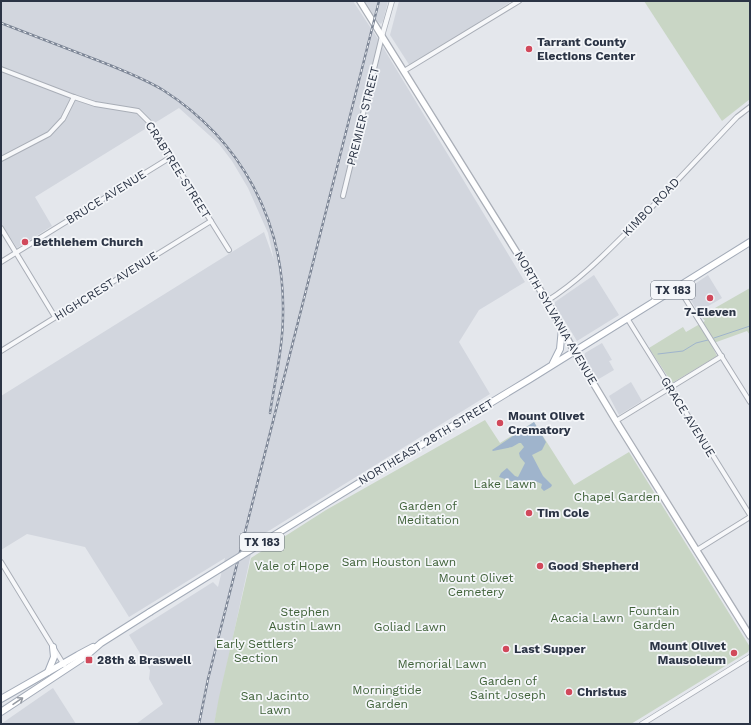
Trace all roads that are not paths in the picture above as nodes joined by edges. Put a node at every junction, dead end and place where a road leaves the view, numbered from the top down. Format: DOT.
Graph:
graph roads {
  1 [pos="392,1"];
  2 [pos="519,1"];
  3 [pos="362,3"];
  4 [pos="382,36"];
  5 [pos="1,69"];
  6 [pos="404,71"];
  7 [pos="74,98"];
  8 [pos="750,107"];
  9 [pos="171,157"];
  10 [pos="1,159"];
  11 [pos="343,196"];
  12 [pos="211,221"];
  13 [pos="1,228"];
  14 [pos="750,242"];
  15 [pos="229,250"];
  16 [pos="16,253"];
  17 [pos="1,262"];
  18 [pos="678,287"];
  19 [pos="547,300"];
  20 [pos="55,317"];
  21 [pos="627,318"];
  22 [pos="562,328"];
  23 [pos="1,351"];
  24 [pos="574,351"];
  25 [pos="722,356"];
  26 [pos="552,365"];
  27 [pos="670,388"];
  28 [pos="750,402"];
  29 [pos="616,421"];
  30 [pos="750,516"];
  31 [pos="697,550"];
  32 [pos="1,562"];
  33 [pos="750,636"];
  34 [pos="53,647"];
  35 [pos="750,657"];
  36 [pos="65,666"];
  37 [pos="48,672"];
  38 [pos="1,700"];
  39 [pos="2,713"];
  40 [pos="649,722"];
  41 [pos="642,724"];
  1 -- 4 [label="street"];
  2 -- 6 [label="street"];
  3 -- 4 [label="main road, NORTH SYLVANIA AVENUE"];
  4 -- 6 [label="main road, NORTH SYLVANIA AVENUE"];
  4 -- 11 [label="street, PREMIER STREET"];
  5 -- 7 [label="street, CRABTREE STREET"];
  6 -- 19 [label="main road, NORTH SYLVANIA AVENUE"];
  7 -- 9 [label="street, CRABTREE STREET"];
  7 -- 10 [label="street"];
  8 -- 19 [label="street, KIMBO ROAD"];
  9 -- 12 [label="street, CRABTREE STREET"];
  9 -- 16 [label="street, BRUCE AVENUE"];
  12 -- 15 [label="street, CRABTREE STREET"];
  12 -- 20 [label="street, HIGHCREST AVENUE"];
  13 -- 16 [label="street"];
  14 -- 18 [label="main road, NORTHEAST 28TH STREET / TX 183"];
  16 -- 17 [label="street, BRUCE AVENUE"];
  16 -- 20 [label="street"];
  18 -- 21 [label="main road, NORTHEAST 28TH STREET / TX 183"];
  18 -- 25 [label="street"];
  19 -- 22 [label="main road, NORTH SYLVANIA AVENUE"];
  20 -- 23 [label="street, HIGHCREST AVENUE"];
  21 -- 24 [label="main road, NORTHEAST 28TH STREET / TX 183"];
  21 -- 27 [label="street, GRACE AVENUE"];
  22 -- 24 [label="main road, NORTH SYLVANIA AVENUE"];
  22 -- 26 [label="main road"];
  24 -- 26 [label="main road, NORTHEAST 28TH STREET / TX 183"];
  24 -- 29 [label="main road, NORTH SYLVANIA AVENUE"];
  25 -- 27 [label="street"];
  25 -- 28 [label="street"];
  26 -- 36 [label="main road, NORTHEAST 28TH STREET / TX 183, bridge"];
  27 -- 29 [label="street"];
  27 -- 30 [label="street, GRACE AVENUE"];
  29 -- 31 [label="main road, NORTH SYLVANIA AVENUE"];
  30 -- 31 [label="street"];
  31 -- 33 [label="main road, NORTH SYLVANIA AVENUE"];
  32 -- 34 [label="street"];
  34 -- 36 [label="street"];
  34 -- 37 [label="main road"];
  35 -- 40 [label="street"];
  36 -- 37 [label="main road, NORTHEAST 28TH STREET / TX 183"];
  39 -- 36 [label="main road, NORTHEAST 28TH STREET / TX 183, one-way"];
  37 -- 38 [label="main road, NORTHEAST 28TH STREET / TX 183"];
  40 -- 41 [label="street"];
}
